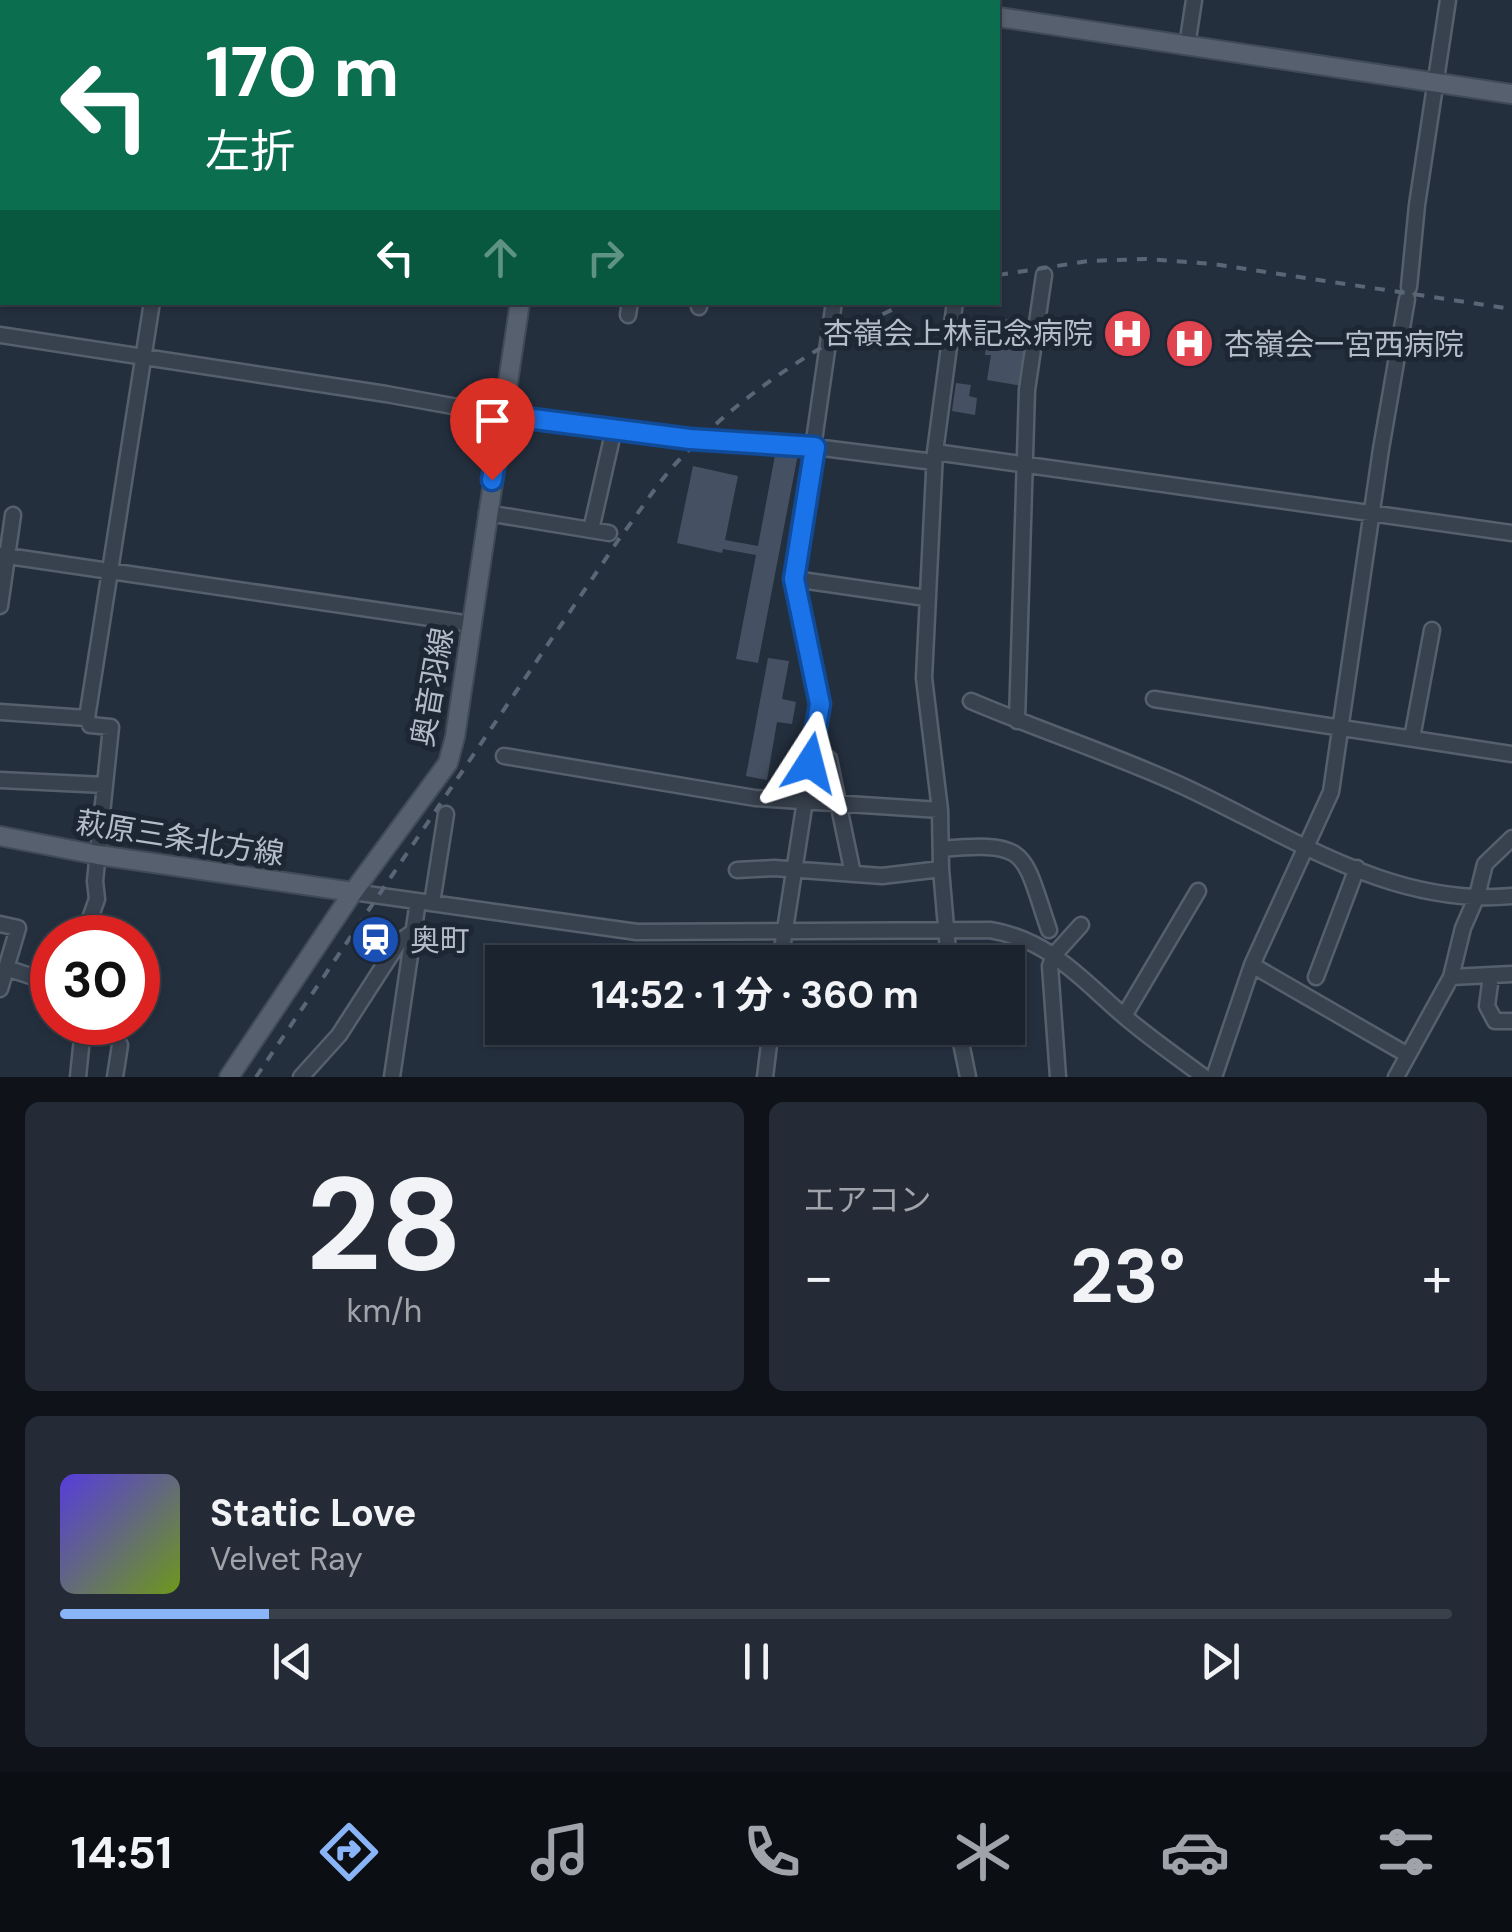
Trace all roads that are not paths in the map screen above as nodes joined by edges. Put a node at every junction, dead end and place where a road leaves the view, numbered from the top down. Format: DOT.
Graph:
graph roads {
  1 [pos="1194,0"];
  2 [pos="1448,0"];
  3 [pos="1000,17"];
  4 [pos="1187,46"];
  5 [pos="1436,83"];
  6 [pos="1512,94"];
  7 [pos="1044,275"];
  8 [pos="152,305"];
  9 [pos="520,305"];
  10 [pos="834,305"];
  11 [pos="955,305"];
  12 [pos="0,335"];
  13 [pos="144,357"];
  14 [pos="502,415"];
  15 [pos="614,429"];
  16 [pos="815,447"];
  17 [pos="934,457"];
  18 [pos="1025,464"];
  19 [pos="1372,513"];
  20 [pos="488,514"];
  21 [pos="14,515"];
  22 [pos="591,530"];
  23 [pos="609,533"];
  24 [pos="1512,533"];
  25 [pos="4,556"];
  26 [pos="110,571"];
  27 [pos="794,579"];
  28 [pos="926,598"];
  29 [pos="0,606"];
  30 [pos="470,624"];
  31 [pos="1432,630"];
  32 [pos="1154,699"];
  33 [pos="970,701"];
  34 [pos="0,712"];
  35 [pos="87,718"];
  36 [pos="1017,720"];
  37 [pos="1342,729"];
  38 [pos="1412,738"];
  39 [pos="1512,754"];
  40 [pos="504,756"];
  41 [pos="829,759"];
  42 [pos="111,775"];
  43 [pos="0,780"];
  44 [pos="804,802"];
  45 [pos="840,803"];
  46 [pos="940,810"];
  47 [pos="446,814"];
  48 [pos="0,836"];
  49 [pos="1512,838"];
  50 [pos="1305,848"];
  51 [pos="941,849"];
  52 [pos="98,855"];
  53 [pos="1357,868"];
  54 [pos="941,869"];
  55 [pos="737,870"];
  56 [pos="794,870"];
  57 [pos="853,874"];
  58 [pos="1198,891"];
  59 [pos="353,892"];
  60 [pos="1477,896"];
  61 [pos="1512,896"];
  62 [pos="425,902"];
  63 [pos="92,915"];
  64 [pos="0,924"];
  65 [pos="946,930"];
  66 [pos="1049,930"];
  67 [pos="414,932"];
  68 [pos="785,932"];
  69 [pos="783,945"];
  70 [pos="947,945"];
  71 [pos="1040,945"];
  72 [pos="1054,955"];
  73 [pos="1252,965"];
  74 [pos="6,968"];
  75 [pos="1512,974"];
  76 [pos="30,976"];
  77 [pos="1491,976"];
  78 [pos="1316,977"];
  79 [pos="1452,977"];
  80 [pos="0,989"];
  81 [pos="1124,1016"];
  82 [pos="1512,1021"];
  83 [pos="81,1045"];
  84 [pos="120,1045"];
  85 [pos="769,1045"];
  86 [pos="961,1045"];
  87 [pos="1406,1054"];
  88 [pos="78,1077"];
  89 [pos="116,1077"];
  90 [pos="229,1077"];
  91 [pos="301,1077"];
  92 [pos="392,1077"];
  93 [pos="764,1077"];
  94 [pos="968,1077"];
  95 [pos="1058,1077"];
  96 [pos="1204,1077"];
  97 [pos="1214,1077"];
  98 [pos="1396,1077"];
  1 -- 4 [label="street"];
  2 -- 5 [label="street"];
  3 -- 4 [label="main road"];
  4 -- 5 [label="main road"];
  5 -- 6 [label="main road"];
  5 -- 19 [label="street"];
  7 -- 18 [label="street"];
  8 -- 13 [label="street"];
  9 -- 14 [label="main road, 奥音羽線"];
  10 -- 16 [label="street"];
  11 -- 17 [label="street"];
  12 -- 13 [label="street"];
  13 -- 14 [label="street"];
  13 -- 26 [label="street"];
  14 -- 15 [label="street"];
  14 -- 20 [label="main road, 奥音羽線"];
  15 -- 16 [label="street"];
  15 -- 22 [label="street"];
  16 -- 17 [label="street"];
  16 -- 27 [label="street"];
  17 -- 18 [label="street"];
  17 -- 28 [label="street"];
  18 -- 19 [label="street"];
  18 -- 36 [label="street"];
  19 -- 24 [label="street"];
  19 -- 37 [label="street"];
  20 -- 22 [label="street"];
  20 -- 30 [label="main road, 奥音羽線"];
  21 -- 25 [label="street"];
  22 -- 23 [label="street"];
  25 -- 26 [label="street"];
  25 -- 29 [label="street"];
  26 -- 30 [label="street"];
  26 -- 35 [label="street"];
  27 -- 28 [label="street"];
  27 -- 44 [label="street"];
  28 -- 46 [label="street"];
  30 -- 59 [label="main road, 奥音羽線"];
  31 -- 38 [label="street"];
  32 -- 37 [label="street"];
  33 -- 36 [label="street"];
  34 -- 35 [label="street"];
  35 -- 42 [label="street"];
  36 -- 50 [label="street"];
  37 -- 38 [label="street"];
  37 -- 50 [label="street"];
  38 -- 39 [label="street"];
  40 -- 44 [label="street"];
  41 -- 45 [label="street"];
  42 -- 43 [label="street"];
  42 -- 52 [label="street"];
  44 -- 45 [label="street"];
  44 -- 56 [label="street"];
  45 -- 46 [label="street"];
  45 -- 57 [label="street"];
  46 -- 51 [label="street"];
  47 -- 62 [label="street"];
  48 -- 52 [label="main road, 萩原三条北方線"];
  49 -- 60 [label="street"];
  50 -- 53 [label="street"];
  50 -- 73 [label="street"];
  51 -- 54 [label="street"];
  51 -- 66 [label="street"];
  52 -- 59 [label="main road, 萩原三条北方線"];
  52 -- 63 [label="street"];
  53 -- 60 [label="street"];
  53 -- 78 [label="street"];
  54 -- 57 [label="street"];
  54 -- 65 [label="street"];
  55 -- 56 [label="street"];
  56 -- 57 [label="street"];
  56 -- 68 [label="street"];
  58 -- 81 [label="street"];
  59 -- 62 [label="street"];
  59 -- 90 [label="main road, 奥音羽線"];
  60 -- 61 [label="street"];
  60 -- 79 [label="street"];
  62 -- 67 [label="street"];
  62 -- 68 [label="street"];
  64 -- 74 [label="street"];
  65 -- 68 [label="street"];
  65 -- 70 [label="street"];
  65 -- 71 [label="street"];
  66 -- 71 [label="street"];
  66 -- 72 [label="street"];
  67 -- 91 [label="street"];
  67 -- 92 [label="street"];
  68 -- 69 [label="street"];
  71 -- 72 [label="street"];
  72 -- 81 [label="street"];
  72 -- 95 [label="street"];
  73 -- 87 [label="street"];
  73 -- 97 [label="street"];
  74 -- 76 [label="street"];
  74 -- 80 [label="street"];
  75 -- 77 [label="street"];
  77 -- 79 [label="street"];
  77 -- 82 [label="street"];
  79 -- 87 [label="street"];
  81 -- 96 [label="street"];
  83 -- 88 [label="street"];
  84 -- 89 [label="street"];
  85 -- 93 [label="street"];
  86 -- 94 [label="street"];
  87 -- 98 [label="street"];
}
